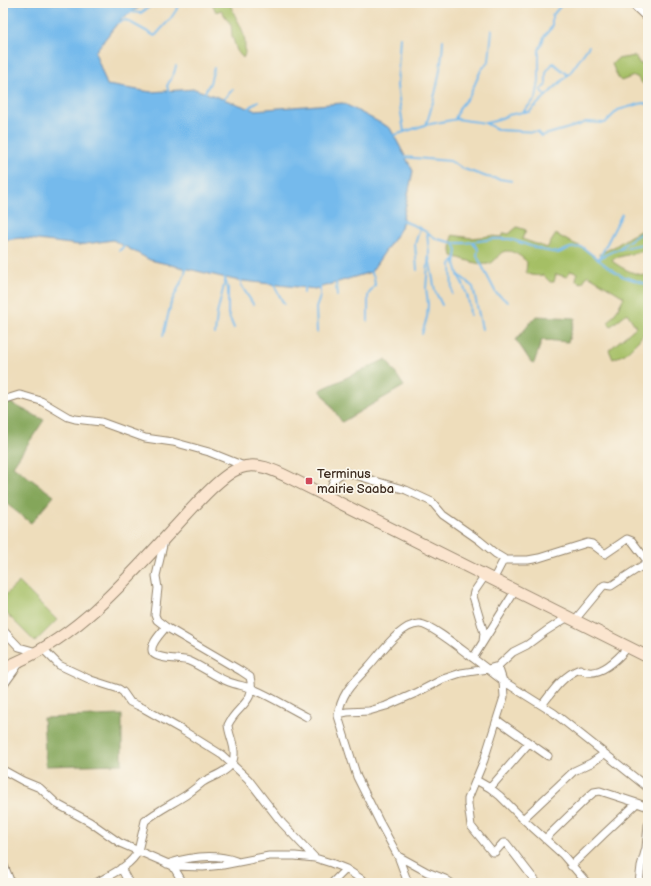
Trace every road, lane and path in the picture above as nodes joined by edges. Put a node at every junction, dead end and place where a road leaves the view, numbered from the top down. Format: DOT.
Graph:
graph roads {
  1 [pos="631,3"];
  2 [pos="648,19"];
  3 [pos="3,400"];
  4 [pos="244,466"];
  5 [pos="328,497"];
  6 [pos="164,539"];
  7 [pos="504,559"];
  8 [pos="648,562"];
  9 [pos="489,578"];
  10 [pos="515,591"];
  11 [pos="571,619"];
  12 [pos="166,627"];
  13 [pos="3,630"];
  14 [pos="483,642"];
  15 [pos="628,647"];
  16 [pos="40,651"];
  17 [pos="648,657"];
  18 [pos="474,658"];
  19 [pos="21,661"];
  20 [pos="498,666"];
  21 [pos="3,668"];
  22 [pos="488,669"];
  23 [pos="503,681"];
  24 [pos="3,686"];
  25 [pos="252,689"];
  26 [pos="542,705"];
  27 [pos="338,714"];
  28 [pos="307,717"];
  29 [pos="496,720"];
  30 [pos="529,744"];
  31 [pos="604,754"];
  32 [pos="548,756"];
  33 [pos="232,764"];
  34 [pos="3,770"];
  35 [pos="476,780"];
  36 [pos="490,788"];
  37 [pos="648,788"];
  38 [pos="637,803"];
  39 [pos="648,807"];
  40 [pos="523,819"];
  41 [pos="648,825"];
  42 [pos="545,839"];
  43 [pos="138,851"];
  44 [pos="398,856"];
  45 [pos="315,858"];
  46 [pos="3,863"];
  47 [pos="170,865"];
  48 [pos="571,866"];
  49 [pos="121,868"];
  50 [pos="346,869"];
  51 [pos="11,883"];
  52 [pos="96,883"];
  53 [pos="129,883"];
  54 [pos="183,883"];
  55 [pos="332,883"];
  56 [pos="367,883"];
  57 [pos="408,883"];
  58 [pos="451,883"];
  59 [pos="537,883"];
  60 [pos="587,883"];
  61 [pos="639,883"];
  1 -- 2 [label="street"];
  3 -- 4 [label="street"];
  4 -- 5 [label="street"];
  4 -- 6 [label="street"];
  5 -- 7 [label="street"];
  5 -- 9 [label="street"];
  6 -- 12 [label="street"];
  6 -- 16 [label="street"];
  7 -- 8 [label="street"];
  7 -- 9 [label="street"];
  8 -- 11 [label="street"];
  9 -- 10 [label="street"];
  9 -- 14 [label="street"];
  10 -- 11 [label="street"];
  10 -- 14 [label="street"];
  11 -- 15 [label="street"];
  11 -- 20 [label="street"];
  12 -- 25 [label="street"];
  12 -- 25 [label="street"];
  13 -- 16 [label="street"];
  14 -- 18 [label="street"];
  15 -- 17 [label="street"];
  15 -- 26 [label="street"];
  16 -- 19 [label="street"];
  16 -- 33 [label="street"];
  18 -- 22 [label="street"];
  18 -- 27 [label="street"];
  19 -- 21 [label="street"];
  19 -- 24 [label="street"];
  20 -- 22 [label="street"];
  20 -- 23 [label="street"];
  22 -- 23 [label="street"];
  22 -- 27 [label="street"];
  23 -- 26 [label="street"];
  23 -- 29 [label="street"];
  25 -- 28 [label="street"];
  25 -- 33 [label="street"];
  26 -- 31 [label="street"];
  27 -- 44 [label="street"];
  29 -- 30 [label="street"];
  29 -- 35 [label="street"];
  30 -- 32 [label="street"];
  30 -- 36 [label="street"];
  31 -- 37 [label="street"];
  31 -- 40 [label="street"];
  33 -- 43 [label="street"];
  33 -- 45 [label="street"];
  34 -- 43 [label="street"];
  35 -- 36 [label="street"];
  35 -- 59 [label="street"];
  36 -- 40 [label="street"];
  38 -- 39 [label="street"];
  38 -- 42 [label="street"];
  38 -- 48 [label="street"];
  40 -- 42 [label="street"];
  41 -- 61 [label="street"];
  42 -- 48 [label="street"];
  43 -- 47 [label="street"];
  43 -- 49 [label="street"];
  44 -- 57 [label="street"];
  44 -- 58 [label="street"];
  45 -- 47 [label="street"];
  45 -- 50 [label="street"];
  46 -- 51 [label="street"];
  47 -- 54 [label="street"];
  48 -- 60 [label="street"];
  49 -- 52 [label="street"];
  49 -- 53 [label="street"];
  50 -- 55 [label="street"];
  50 -- 56 [label="street"];
}
